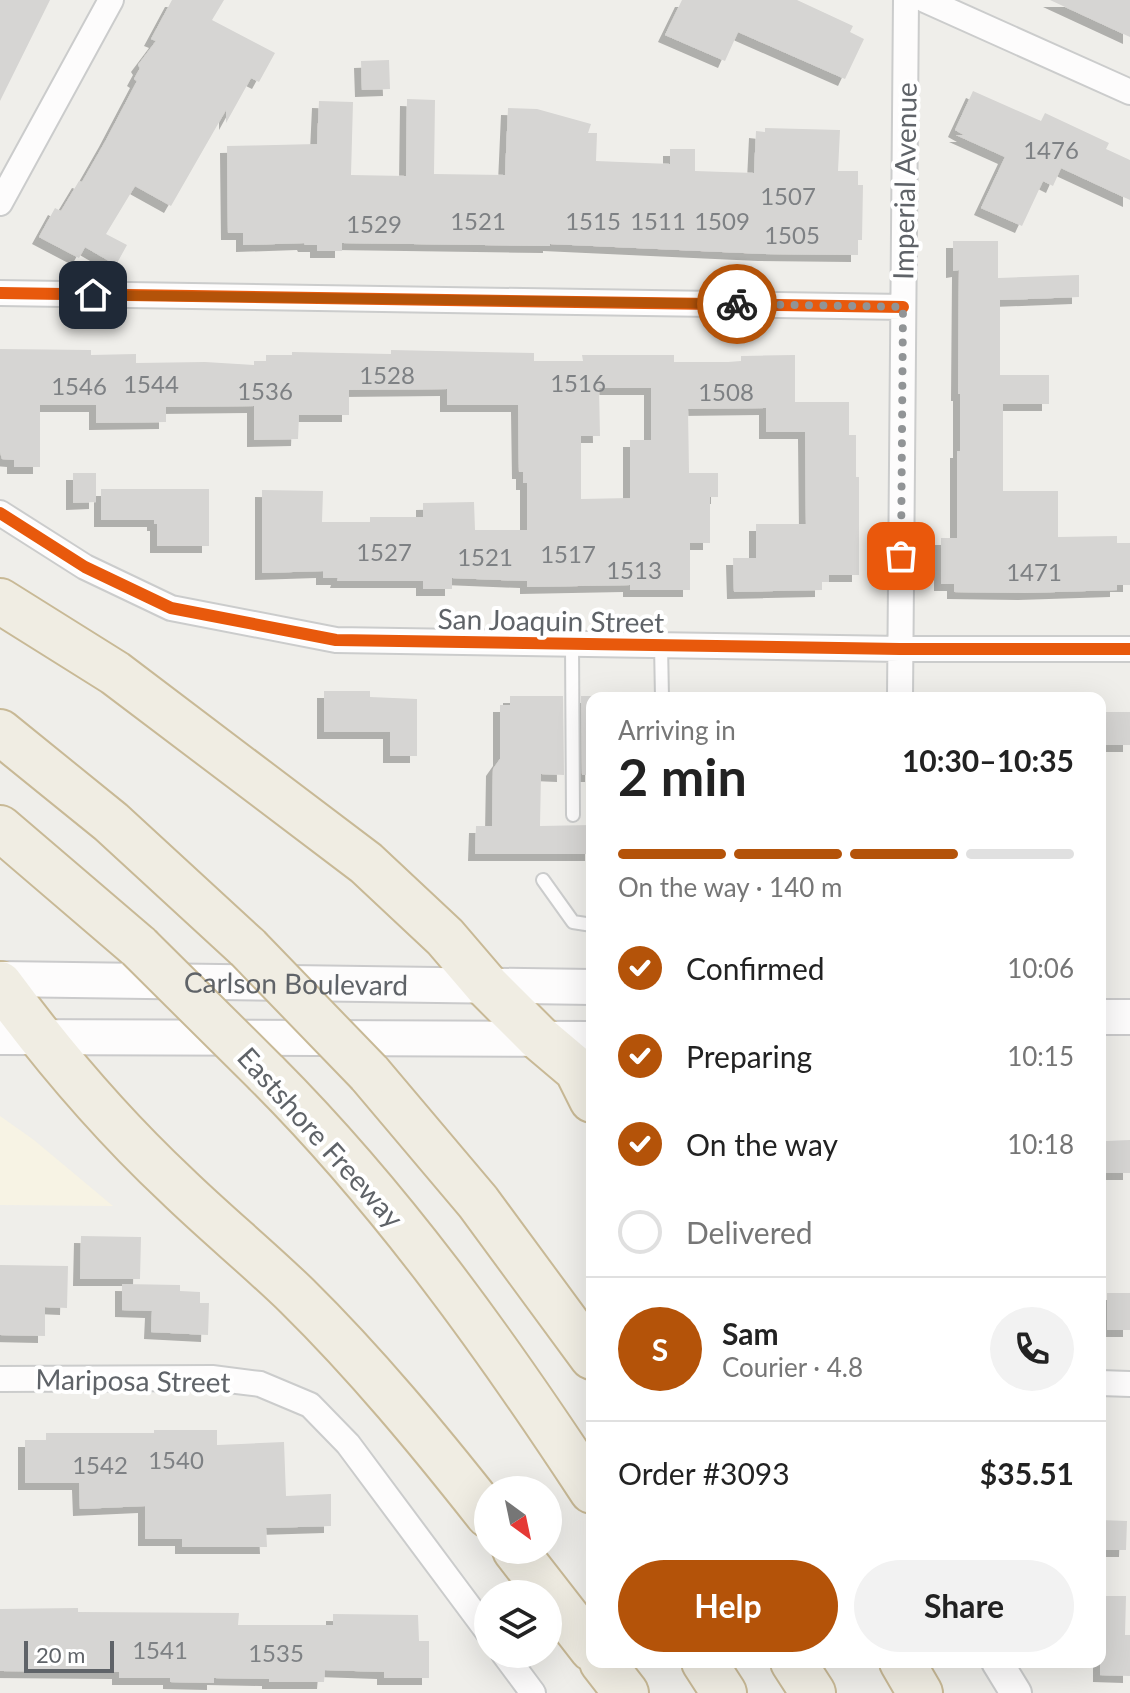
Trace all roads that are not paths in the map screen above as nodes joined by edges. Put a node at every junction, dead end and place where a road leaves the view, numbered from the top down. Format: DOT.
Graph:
graph roads {
  1 [pos="111,0"];
  2 [pos="906,0"];
  3 [pos="925,0"];
  4 [pos="1130,92"];
  5 [pos="0,203"];
  6 [pos="0,293"];
  7 [pos="903,307"];
  8 [pos="0,513"];
  9 [pos="0,601"];
  10 [pos="572,644"];
  11 [pos="661,645"];
  12 [pos="900,649"];
  13 [pos="1130,649"];
  14 [pos="662,692"];
  15 [pos="900,692"];
  16 [pos="0,732"];
  17 [pos="573,815"];
  18 [pos="0,828"];
  19 [pos="543,880"];
  20 [pos="586,924"];
  21 [pos="0,982"];
  22 [pos="487,986"];
  23 [pos="586,987"];
  24 [pos="1106,1017"];
  25 [pos="1130,1017"];
  26 [pos="20,1037"];
  27 [pos="538,1037"];
  28 [pos="586,1039"];
  29 [pos="586,1088"];
  30 [pos="586,1349"];
  31 [pos="0,1379"];
  32 [pos="1106,1383"];
  33 [pos="1130,1384"];
  34 [pos="586,1482"];
  35 [pos="474,1497"];
  36 [pos="526,1564"];
  37 [pos="474,1613"];
  38 [pos="586,1641"];
  39 [pos="514,1668"];
  40 [pos="607,1668"];
  41 [pos="708,1668"];
  42 [pos="797,1668"];
  43 [pos="905,1668"];
  44 [pos="1001,1668"];
  45 [pos="533,1693"];
  46 [pos="626,1693"];
  47 [pos="724,1693"];
  48 [pos="813,1693"];
  49 [pos="920,1693"];
  50 [pos="1016,1693"];
  1 -- 5 [label="street"];
  2 -- 7 [label="street, Imperial Avenue"];
  3 -- 4 [label="street"];
  6 -- 7 [label="street"];
  7 -- 12 [label="street, Imperial Avenue"];
  8 -- 10 [label="street, San Joaquin Street"];
  9 -- 22 [label="highway"];
  10 -- 11 [label="street, San Joaquin Street"];
  10 -- 17 [label="lane"];
  11 -- 12 [label="street, San Joaquin Street"];
  11 -- 14 [label="lane"];
  12 -- 13 [label="street, San Joaquin Street"];
  12 -- 15 [label="street, Imperial Avenue"];
  16 -- 30 [label="highway, bridge"];
  18 -- 34 [label="highway, Eastshore Freeway, bridge"];
  19 -- 20 [label="lane"];
  21 -- 22 [label="main road, Carlson Boulevard"];
  21 -- 26 [label="highway"];
  22 -- 23 [label="main road, Carlson Boulevard"];
  22 -- 27 [label="highway"];
  24 -- 25 [label="main road"];
  26 -- 27 [label="main road, Carlson Boulevard"];
  26 -- 35 [label="highway"];
  27 -- 28 [label="main road, Carlson Boulevard"];
  27 -- 29 [label="highway"];
  31 -- 37 [label="street, Mariposa Street"];
  32 -- 33 [label="street"];
  36 -- 38 [label="highway"];
  39 -- 45 [label="street"];
  40 -- 46 [label="highway"];
  41 -- 47 [label="highway"];
  42 -- 48 [label="highway"];
  43 -- 49 [label="highway"];
  44 -- 50 [label="street"];
}
